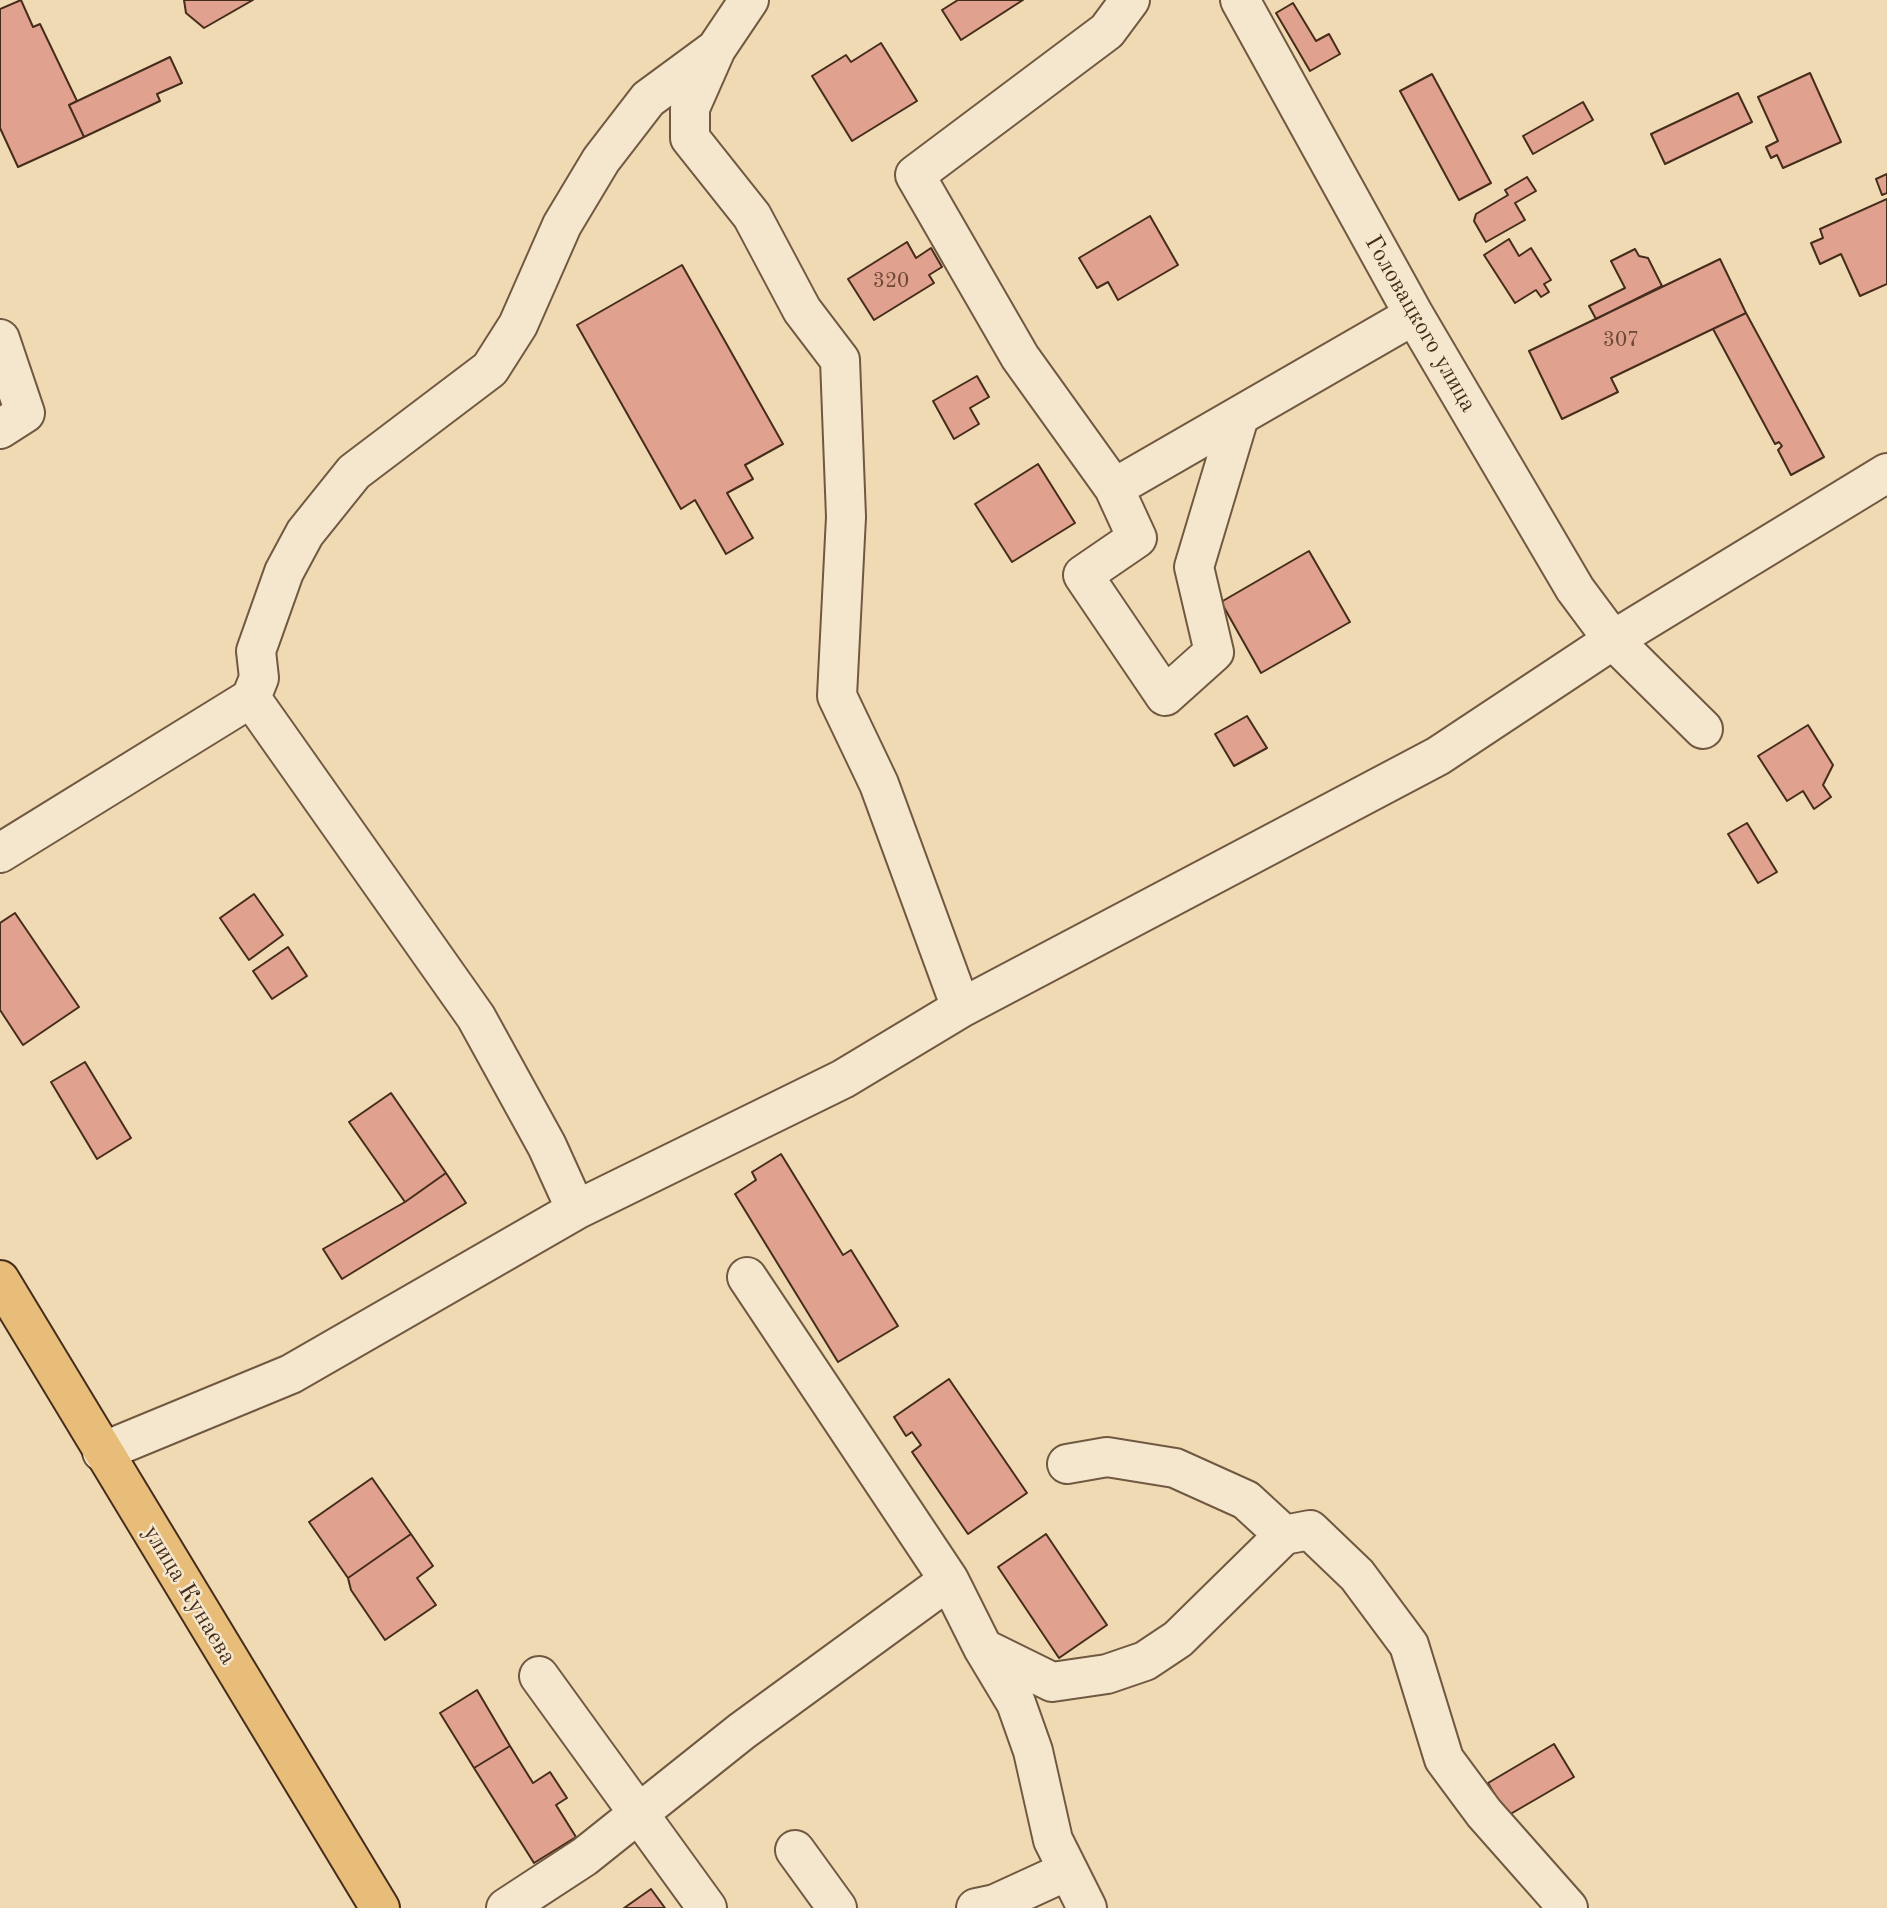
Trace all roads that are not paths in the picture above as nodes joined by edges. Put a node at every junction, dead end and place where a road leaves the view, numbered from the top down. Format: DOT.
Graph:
graph roads {
  1 [pos="749,0"];
  2 [pos="1130,0"];
  3 [pos="1240,0"];
  4 [pos="716,50"];
  5 [pos="1414,315"];
  6 [pos="0,340"];
  7 [pos="1239,417"];
  8 [pos="0,429"];
  9 [pos="1887,473"];
  10 [pos="1114,488"];
  11 [pos="1613,640"];
  12 [pos="251,698"];
  13 [pos="1703,729"];
  14 [pos="0,853"];
  15 [pos="961,1008"];
  16 [pos="576,1210"];
  17 [pos="747,1277"];
  18 [pos="0,1280"];
  19 [pos="102,1452"];
  20 [pos="1067,1464"];
  21 [pos="1284,1535"];
  22 [pos="948,1580"];
  23 [pos="983,1648"];
  24 [pos="539,1676"];
  25 [pos="639,1812"];
  26 [pos="795,1850"];
  27 [pos="1067,1871"];
  28 [pos="380,1908"];
  29 [pos="506,1908"];
  30 [pos="707,1908"];
  31 [pos="837,1908"];
  32 [pos="976,1908"];
  33 [pos="1087,1908"];
  34 [pos="1568,1908"];
  1 -- 4 [label="street"];
  2 -- 10 [label="street"];
  3 -- 5 [label="street, Головацкого улица"];
  4 -- 12 [label="street"];
  4 -- 15 [label="street"];
  5 -- 7 [label="street"];
  5 -- 11 [label="street, Головацкого улица"];
  6 -- 8 [label="street"];
  7 -- 10 [label="street"];
  7 -- 10 [label="street"];
  9 -- 11 [label="street"];
  11 -- 13 [label="street, Головацкого улица"];
  11 -- 15 [label="street"];
  12 -- 14 [label="street"];
  12 -- 16 [label="street"];
  15 -- 16 [label="street"];
  16 -- 19 [label="street"];
  17 -- 22 [label="street"];
  18 -- 19 [label="main road, улица Кунаева"];
  19 -- 28 [label="main road, улица Кунаева"];
  20 -- 21 [label="street"];
  21 -- 23 [label="street"];
  21 -- 34 [label="street"];
  22 -- 23 [label="street"];
  22 -- 25 [label="street"];
  23 -- 27 [label="street"];
  24 -- 25 [label="street"];
  25 -- 29 [label="street"];
  25 -- 30 [label="street"];
  26 -- 31 [label="street"];
  27 -- 32 [label="street"];
  27 -- 33 [label="street"];
}
